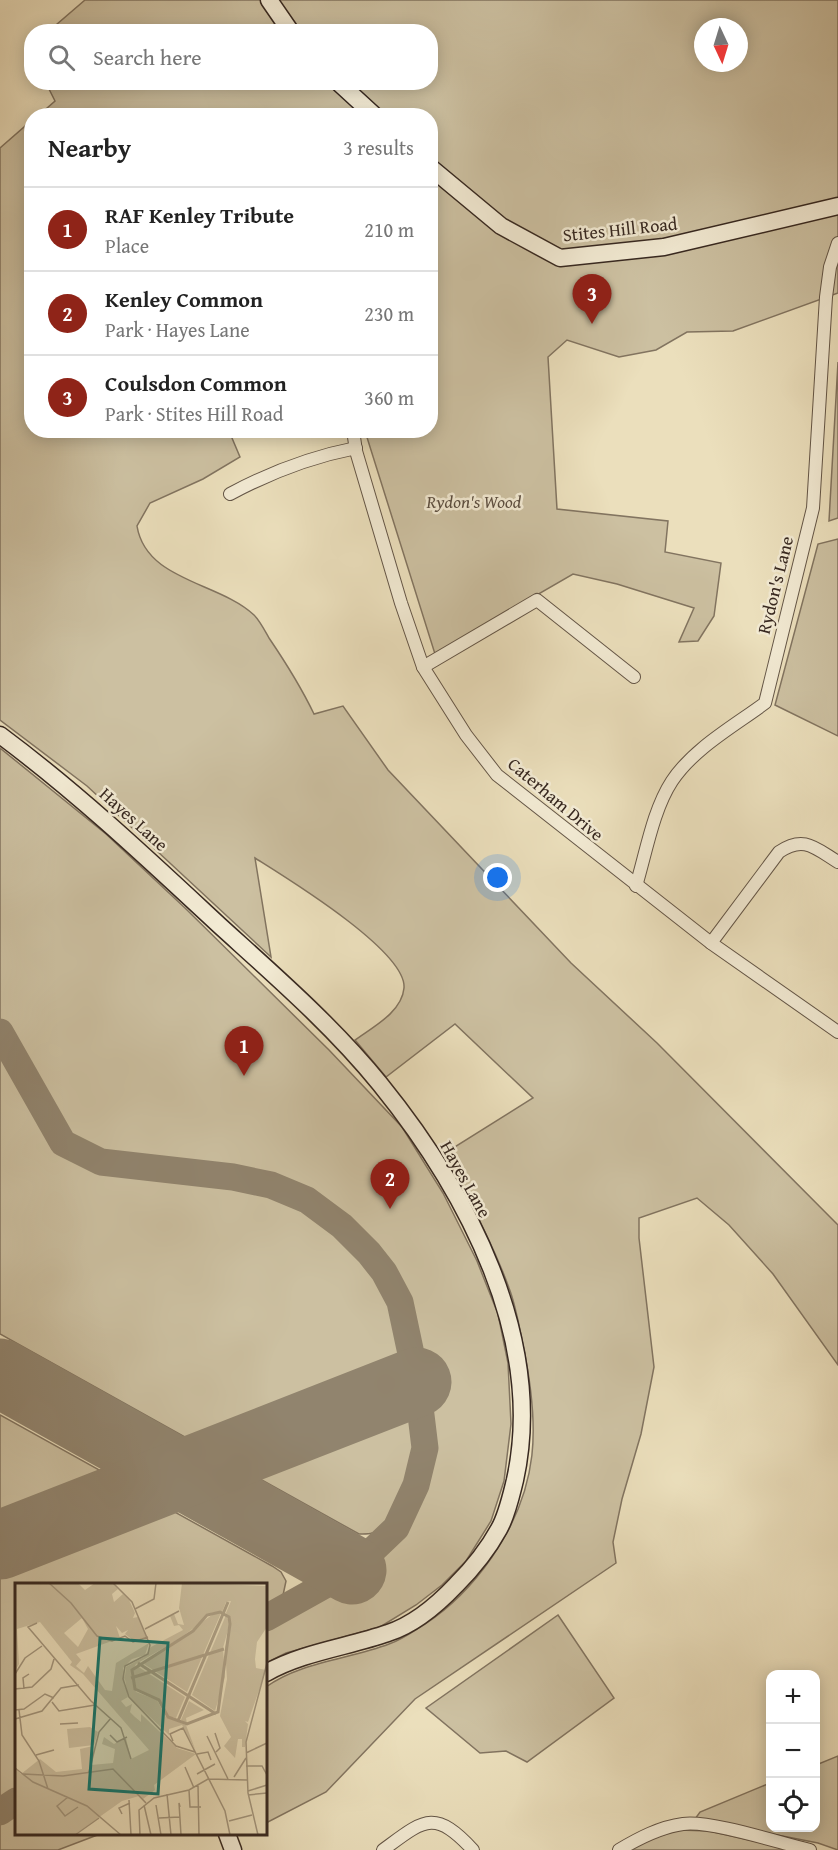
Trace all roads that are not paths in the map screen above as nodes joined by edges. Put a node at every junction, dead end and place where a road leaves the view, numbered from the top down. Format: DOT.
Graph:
graph roads {
  1 [pos="269,0"];
  2 [pos="286,24"];
  3 [pos="347,90"];
  4 [pos="366,108"];
  5 [pos="438,174"];
  6 [pos="838,206"];
  7 [pos="838,243"];
  8 [pos="354,438"];
  9 [pos="356,448"];
  10 [pos="230,494"];
  11 [pos="423,667"];
  12 [pos="634,676"];
  13 [pos="0,735"];
  14 [pos="838,862"];
  15 [pos="636,886"];
  16 [pos="711,944"];
  17 [pos="837,1028"];
  18 [pos="267,1673"];
  19 [pos="228,1835"];
  20 [pos="233,1850"];
  21 [pos="383,1850"];
  22 [pos="473,1850"];
  23 [pos="620,1850"];
  24 [pos="810,1850"];
  1 -- 2 [label="street"];
  3 -- 4 [label="street"];
  5 -- 6 [label="street, Stites Hill Road"];
  7 -- 15 [label="street, Rydon's Lane"];
  8 -- 9 [label="street, Caterham Drive"];
  9 -- 10 [label="street"];
  9 -- 11 [label="street, Caterham Drive"];
  11 -- 12 [label="street"];
  11 -- 15 [label="street, Caterham Drive"];
  13 -- 18 [label="street, Hayes Lane"];
  14 -- 16 [label="street"];
  15 -- 16 [label="street, Caterham Drive"];
  16 -- 17 [label="street, Caterham Drive"];
  19 -- 20 [label="street"];
  21 -- 22 [label="street"];
  23 -- 24 [label="street"];
}
